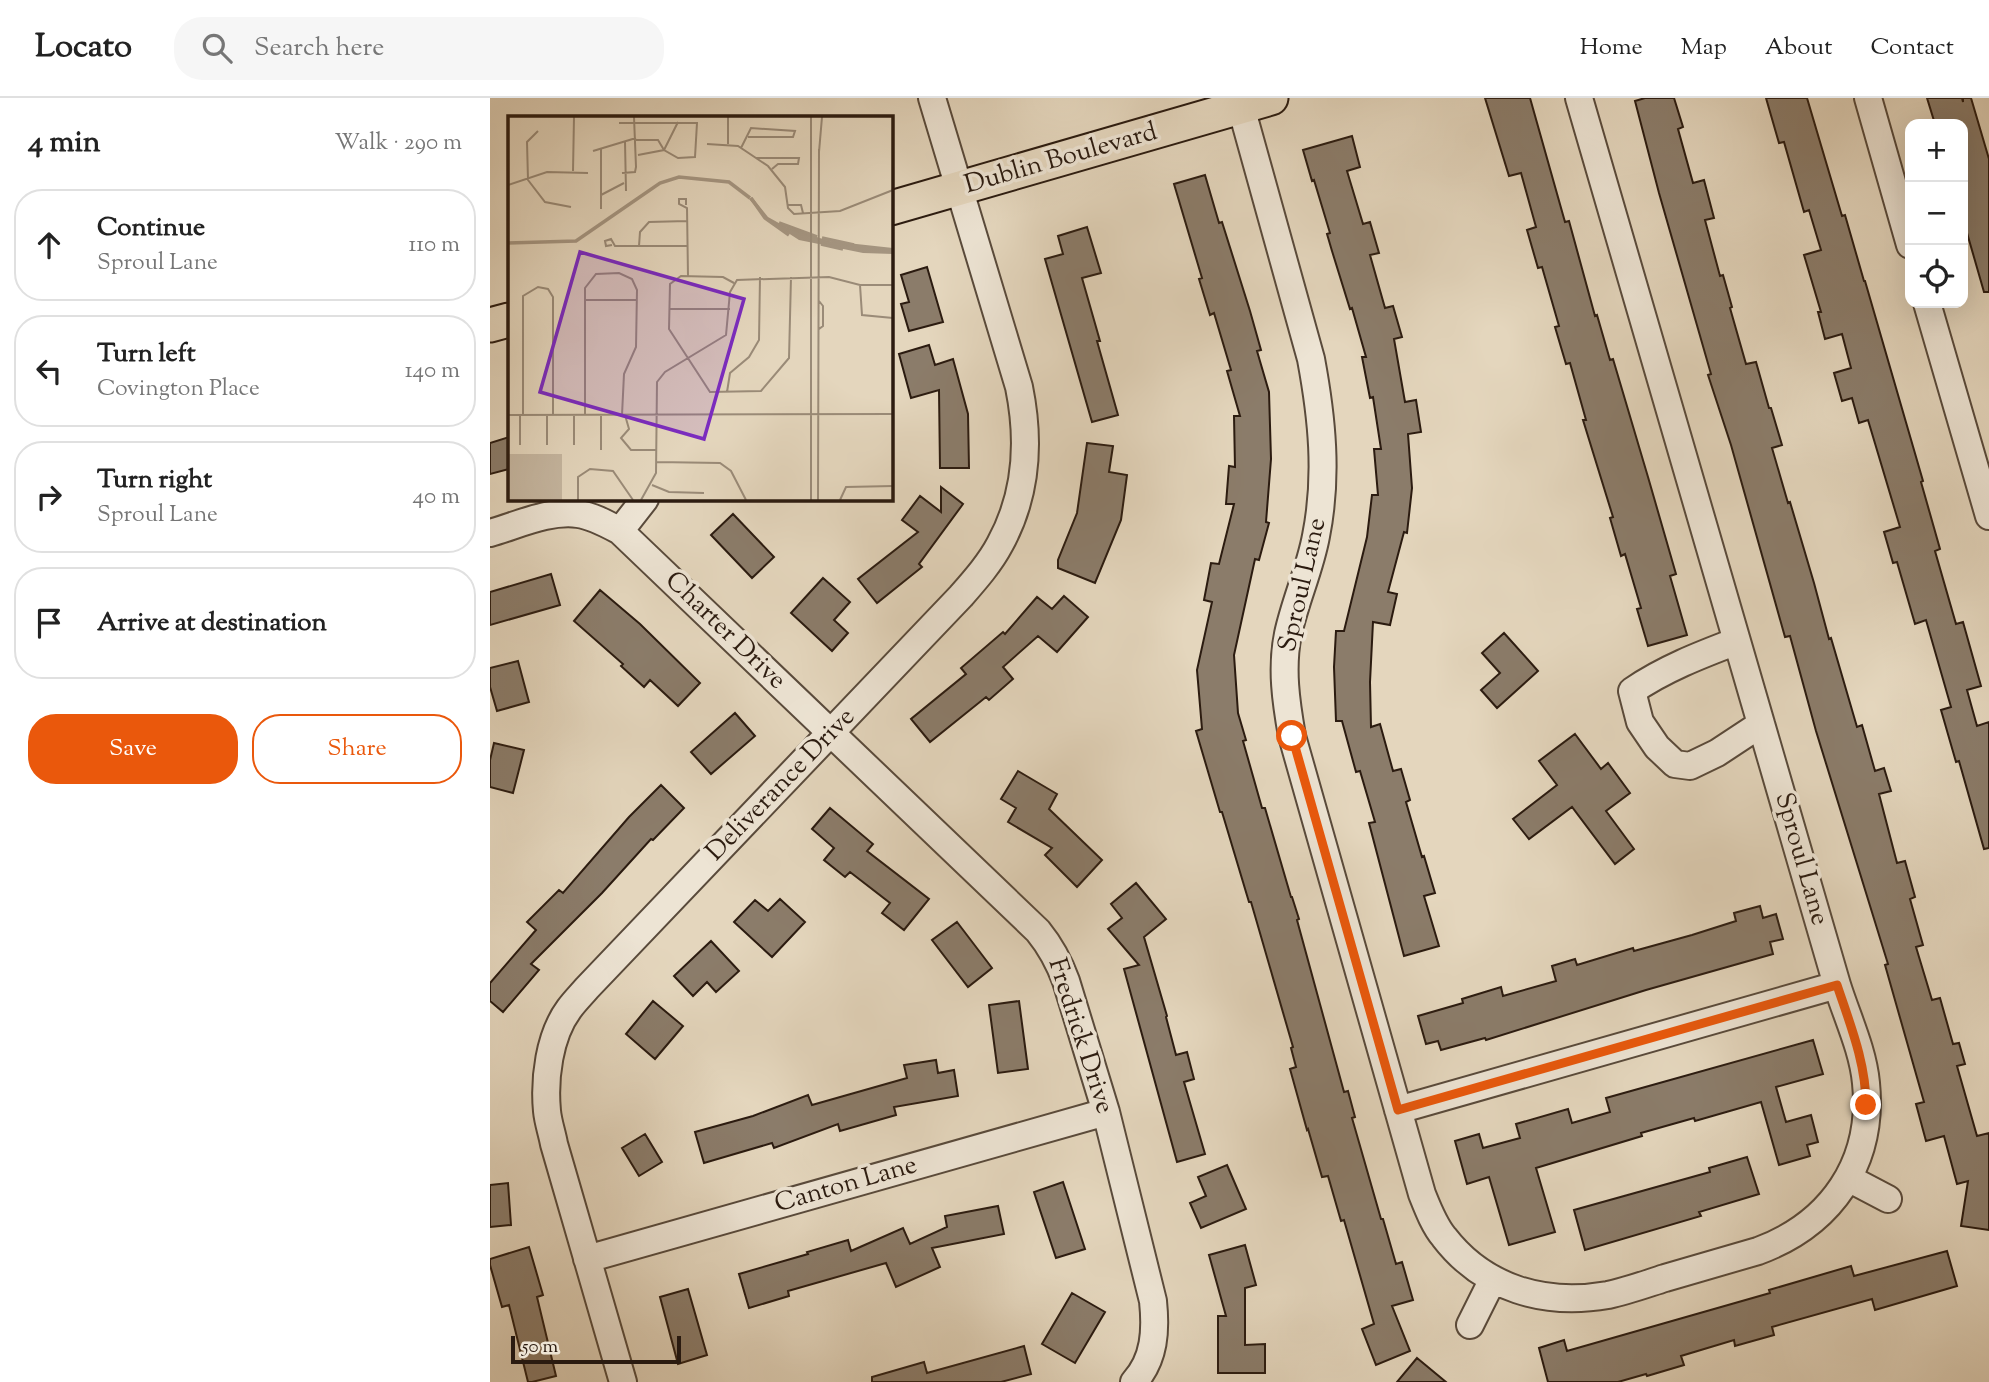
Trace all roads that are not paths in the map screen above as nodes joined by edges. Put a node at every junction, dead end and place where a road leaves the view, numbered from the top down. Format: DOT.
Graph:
graph roads {
  1 [pos="932,98"];
  2 [pos="1578,98"];
  3 [pos="1868,98"];
  4 [pos="1234,104"];
  5 [pos="959,188"];
  6 [pos="892,208"];
  7 [pos="1905,228"];
  8 [pos="1928,308"];
  9 [pos="508,320"];
  10 [pos="490,326"];
  11 [pos="644,500"];
  12 [pos="1989,516"];
  13 [pos="620,531"];
  14 [pos="490,533"];
  15 [pos="1737,641"];
  16 [pos="1761,723"];
  17 [pos="831,732"];
  18 [pos="1837,985"];
  19 [pos="1398,1110"];
  20 [pos="1106,1112"];
  21 [pos="1848,1178"];
  22 [pos="1888,1199"];
  23 [pos="587,1259"];
  24 [pos="1493,1279"];
  25 [pos="1470,1325"];
  26 [pos="623,1382"];
  27 [pos="1134,1382"];
  1 -- 5 [label="street, Deliverance Drive"];
  2 -- 15 [label="street, Sproul Lane"];
  3 -- 7 [label="street"];
  4 -- 5 [label="main road, Dublin Boulevard"];
  4 -- 19 [label="street, Sproul Lane"];
  5 -- 6 [label="main road, Dublin Boulevard"];
  5 -- 17 [label="street, Deliverance Drive"];
  8 -- 12 [label="street"];
  9 -- 10 [label="main road"];
  11 -- 13 [label="street"];
  13 -- 14 [label="street, Charter Drive"];
  13 -- 17 [label="street, Charter Drive"];
  15 -- 16 [label="street, Sproul Lane"];
  15 -- 16 [label="street"];
  16 -- 18 [label="street, Sproul Lane"];
  17 -- 20 [label="street, Fredrick Drive"];
  17 -- 23 [label="street, Deliverance Drive"];
  18 -- 19 [label="street"];
  18 -- 21 [label="street, Sproul Lane"];
  19 -- 24 [label="street, Sproul Lane"];
  20 -- 23 [label="street, Canton Lane"];
  20 -- 27 [label="street, Fredrick Drive"];
  21 -- 22 [label="street"];
  21 -- 24 [label="street, Sproul Lane"];
  23 -- 26 [label="street, Deliverance Drive"];
  24 -- 25 [label="street"];
}
